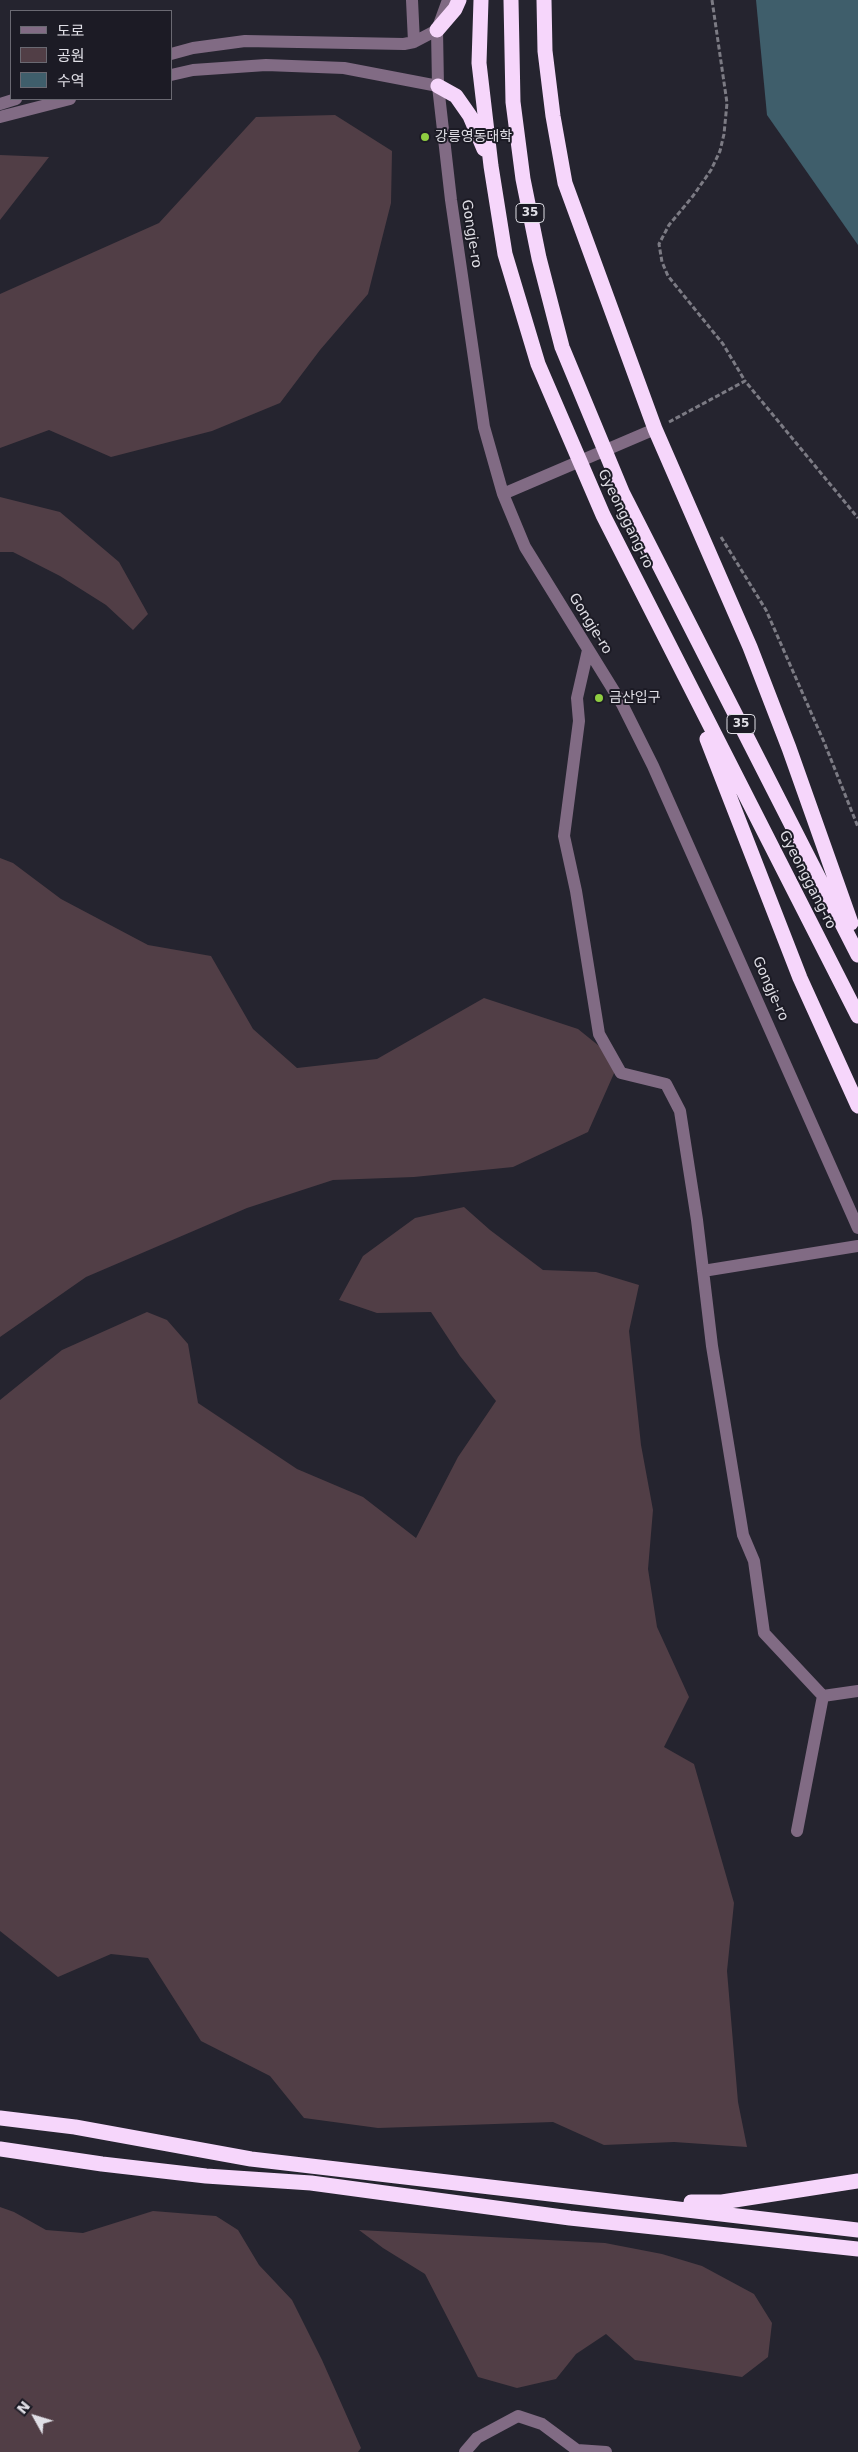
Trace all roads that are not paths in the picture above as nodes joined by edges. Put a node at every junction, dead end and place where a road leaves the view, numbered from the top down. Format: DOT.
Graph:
graph roads {
  1 [pos="412,0"];
  2 [pos="448,0"];
  3 [pos="459,0"];
  4 [pos="481,0"];
  5 [pos="511,0"];
  6 [pos="544,0"];
  7 [pos="437,30"];
  8 [pos="414,42"];
  9 [pos="172,54"];
  10 [pos="172,75"];
  11 [pos="438,86"];
  12 [pos="13,100"];
  13 [pos="66,100"];
  14 [pos="0,104"];
  15 [pos="0,117"];
  16 [pos="491,166"];
  17 [pos="655,430"];
  18 [pos="503,494"];
  19 [pos="588,650"];
  20 [pos="676,658"];
  21 [pos="858,943"];
  22 [pos="858,954"];
  23 [pos="858,1016"];
  24 [pos="858,1106"];
  25 [pos="858,1228"];
  26 [pos="858,1246"];
  27 [pos="703,1271"];
  28 [pos="858,1691"];
  29 [pos="823,1696"];
  30 [pos="797,1831"];
  31 [pos="0,2118"];
  32 [pos="0,2149"];
  33 [pos="858,2181"];
  34 [pos="722,2208"];
  35 [pos="858,2230"];
  36 [pos="722,2234"];
  37 [pos="858,2249"];
  38 [pos="858,2259"];
  39 [pos="465,2452"];
  40 [pos="606,2452"];
  1 -- 8 [label="street"];
  2 -- 7 [label="street, Gongje-ro"];
  3 -- 7 [label="highway"];
  4 -- 16 [label="highway, Gyeonggang-ro"];
  5 -- 22 [label="highway, Gyeonggang-ro / 35"];
  6 -- 17 [label="highway"];
  7 -- 8 [label="street"];
  7 -- 11 [label="street, Gongje-ro"];
  8 -- 9 [label="street"];
  10 -- 11 [label="street"];
  11 -- 16 [label="highway"];
  11 -- 18 [label="street, Gongje-ro"];
  12 -- 14 [label="street"];
  13 -- 15 [label="street"];
  16 -- 20 [label="highway, Gyeonggang-ro"];
  17 -- 18 [label="street"];
  17 -- 21 [label="highway"];
  18 -- 19 [label="street, Gongje-ro"];
  19 -- 25 [label="street, Gongje-ro"];
  19 -- 27 [label="street"];
  20 -- 23 [label="highway, Gyeonggang-ro"];
  20 -- 24 [label="highway"];
  26 -- 27 [label="street"];
  27 -- 29 [label="street"];
  28 -- 29 [label="street"];
  29 -- 30 [label="street"];
  31 -- 34 [label="highway"];
  32 -- 36 [label="highway"];
  33 -- 34 [label="highway"];
  34 -- 35 [label="highway"];
  36 -- 37 [label="highway"];
  36 -- 38 [label="highway"];
  39 -- 40 [label="street"];
}
